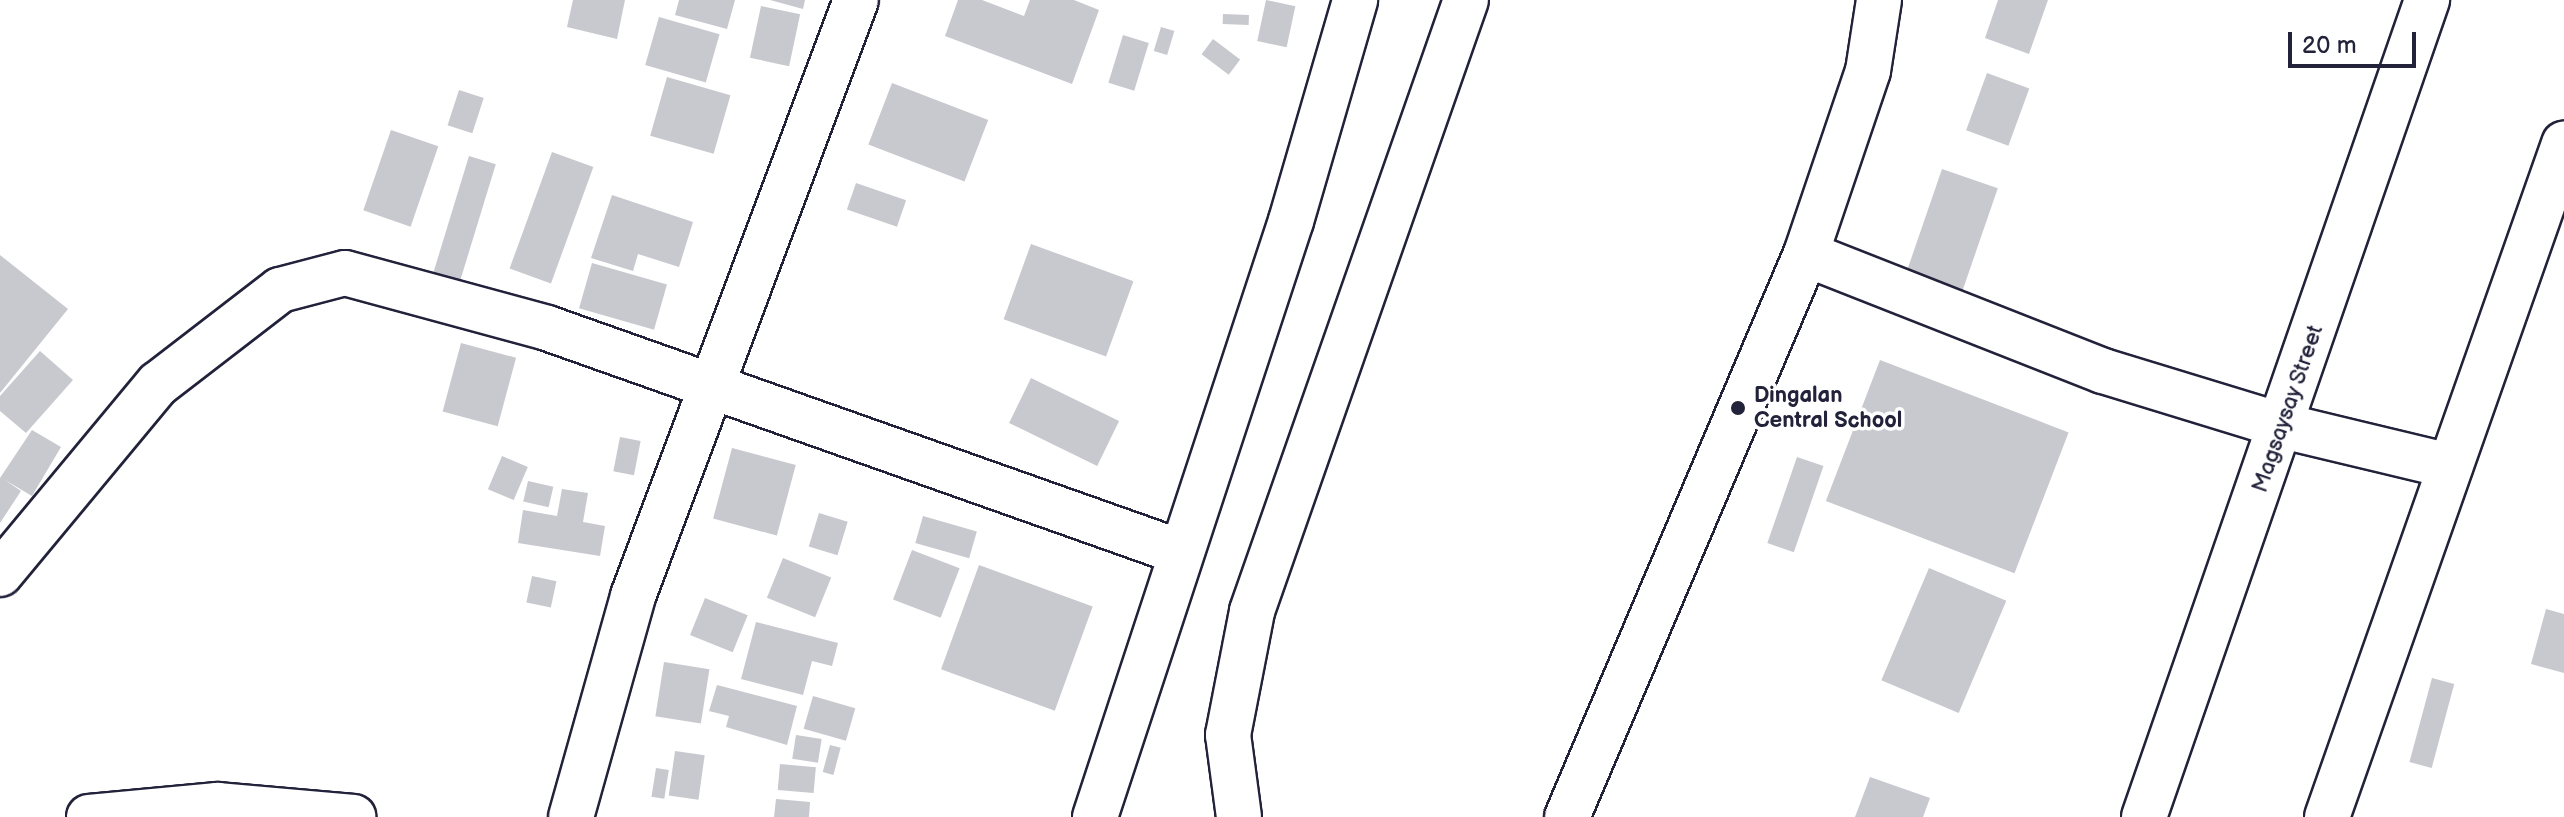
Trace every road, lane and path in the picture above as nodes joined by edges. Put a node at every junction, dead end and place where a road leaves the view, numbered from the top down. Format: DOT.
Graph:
graph roads {
  1 [pos="856,0"];
  2 [pos="1355,0"];
  3 [pos="1466,0"];
  4 [pos="1879,0"];
  5 [pos="2427,0"];
  6 [pos="2564,144"];
  7 [pos="1806,254"];
  8 [pos="711,391"];
  9 [pos="2283,426"];
  10 [pos="2450,466"];
  11 [pos="1180,552"];
  12 [pos="0,574"];
  13 [pos="89,817"];
  14 [pos="353,817"];
  15 [pos="571,817"];
  16 [pos="1095,817"];
  17 [pos="1239,817"];
  18 [pos="1567,817"];
  19 [pos="2144,817"];
  20 [pos="2327,817"];
  1 -- 8 [label="street"];
  2 -- 11 [label="street"];
  3 -- 17 [label="street"];
  4 -- 7 [label="street"];
  5 -- 9 [label="street, Magsaysay Street"];
  6 -- 10 [label="street"];
  7 -- 9 [label="street"];
  7 -- 18 [label="street"];
  8 -- 11 [label="street"];
  8 -- 12 [label="street"];
  8 -- 15 [label="street"];
  9 -- 10 [label="street"];
  9 -- 19 [label="street, Magsaysay Street"];
  10 -- 20 [label="street"];
  11 -- 16 [label="street"];
  13 -- 14 [label="street"];
}
